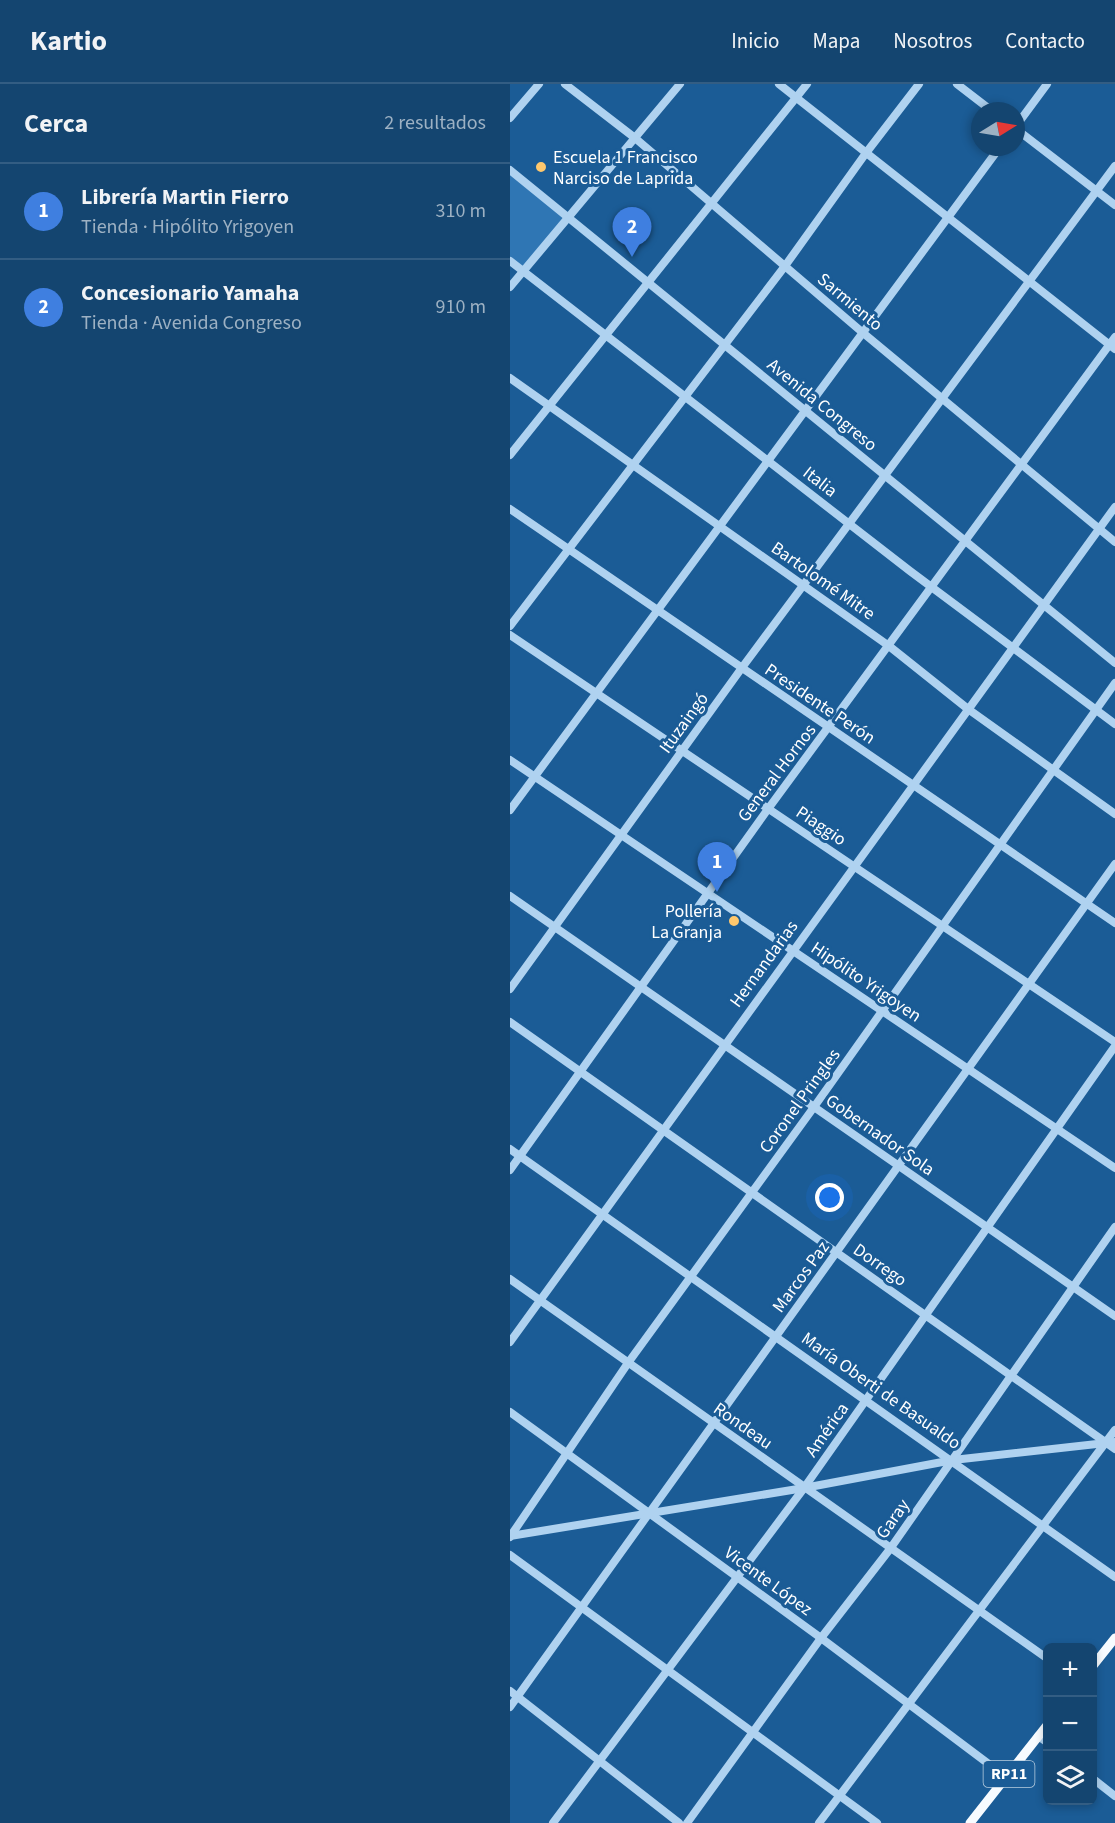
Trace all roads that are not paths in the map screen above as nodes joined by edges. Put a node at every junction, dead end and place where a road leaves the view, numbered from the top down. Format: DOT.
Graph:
graph roads {
  1 [pos="539,84"];
  2 [pos="565,84"];
  3 [pos="680,84"];
  4 [pos="779,84"];
  5 [pos="807,84"];
  6 [pos="919,84"];
  7 [pos="957,84"];
  8 [pos="1047,84"];
  9 [pos="796,98"];
  10 [pos="980,102"];
  11 [pos="1025,115"];
  12 [pos="510,118"];
  13 [pos="1025,135"];
  14 [pos="635,138"];
  15 [pos="866,153"];
  16 [pos="993,156"];
  17 [pos="1115,166"];
  18 [pos="510,170"];
  19 [pos="1097,191"];
  20 [pos="711,203"];
  21 [pos="1115,205"];
  22 [pos="568,218"];
  23 [pos="948,218"];
  24 [pos="510,261"];
  25 [pos="785,266"];
  26 [pos="523,271"];
  27 [pos="648,282"];
  28 [pos="1030,282"];
  29 [pos="510,287"];
  30 [pos="862,332"];
  31 [pos="605,335"];
  32 [pos="1115,337"];
  33 [pos="724,345"];
  34 [pos="1112,346"];
  35 [pos="510,378"];
  36 [pos="685,396"];
  37 [pos="943,399"];
  38 [pos="548,405"];
  39 [pos="805,410"];
  40 [pos="510,455"];
  41 [pos="768,461"];
  42 [pos="1021,464"];
  43 [pos="632,465"];
  44 [pos="886,476"];
  45 [pos="1115,507"];
  46 [pos="510,509"];
  47 [pos="850,524"];
  48 [pos="720,527"];
  49 [pos="1100,529"];
  50 [pos="965,541"];
  51 [pos="1115,542"];
  52 [pos="568,549"];
  53 [pos="803,586"];
  54 [pos="932,587"];
  55 [pos="1042,604"];
  56 [pos="658,611"];
  57 [pos="510,627"];
  58 [pos="510,635"];
  59 [pos="889,646"];
  60 [pos="1012,647"];
  61 [pos="1115,663"];
  62 [pos="741,669"];
  63 [pos="1115,683"];
  64 [pos="597,693"];
  65 [pos="968,709"];
  66 [pos="1096,710"];
  67 [pos="1115,724"];
  68 [pos="829,728"];
  69 [pos="682,751"];
  70 [pos="510,760"];
  71 [pos="1054,768"];
  72 [pos="535,776"];
  73 [pos="914,785"];
  74 [pos="768,809"];
  75 [pos="510,810"];
  76 [pos="1115,814"];
  77 [pos="622,835"];
  78 [pos="1000,844"];
  79 [pos="1115,864"];
  80 [pos="854,866"];
  81 [pos="708,893"];
  82 [pos="510,896"];
  83 [pos="1087,904"];
  84 [pos="1115,923"];
  85 [pos="942,926"];
  86 [pos="555,927"];
  87 [pos="792,950"];
  88 [pos="1029,984"];
  89 [pos="641,987"];
  90 [pos="510,989"];
  91 [pos="882,1011"];
  92 [pos="510,1022"];
  93 [pos="1115,1044"];
  94 [pos="724,1045"];
  95 [pos="968,1069"];
  96 [pos="579,1073"];
  97 [pos="814,1107"];
  98 [pos="1057,1129"];
  99 [pos="662,1131"];
  100 [pos="510,1149"];
  101 [pos="520,1156"];
  102 [pos="899,1166"];
  103 [pos="1115,1168"];
  104 [pos="510,1170"];
  105 [pos="753,1193"];
  106 [pos="603,1214"];
  107 [pos="1115,1227"];
  108 [pos="987,1228"];
  109 [pos="836,1253"];
  110 [pos="691,1276"];
  111 [pos="510,1279"];
  112 [pos="1074,1288"];
  113 [pos="540,1301"];
  114 [pos="926,1315"];
  115 [pos="1115,1316"];
  116 [pos="777,1336"];
  117 [pos="510,1342"];
  118 [pos="628,1363"];
  119 [pos="1012,1376"];
  120 [pos="867,1399"];
  121 [pos="510,1412"];
  122 [pos="713,1424"];
  123 [pos="1115,1430"];
  124 [pos="1106,1442"];
  125 [pos="1115,1442"];
  126 [pos="1115,1449"];
  127 [pos="567,1454"];
  128 [pos="953,1460"];
  129 [pos="804,1488"];
  130 [pos="651,1514"];
  131 [pos="1041,1526"];
  132 [pos="510,1537"];
  133 [pos="890,1549"];
  134 [pos="510,1555"];
  135 [pos="1115,1577"];
  136 [pos="737,1578"];
  137 [pos="580,1607"];
  138 [pos="978,1611"];
  139 [pos="821,1638"];
  140 [pos="1115,1638"];
  141 [pos="1043,1656"];
  142 [pos="1097,1661"];
  143 [pos="668,1671"];
  144 [pos="510,1691"];
  145 [pos="517,1697"];
  146 [pos="908,1704"];
  147 [pos="510,1707"];
  148 [pos="1043,1729"];
  149 [pos="753,1733"];
  150 [pos="1038,1736"];
  151 [pos="1043,1740"];
  152 [pos="600,1760"];
  153 [pos="1005,1778"];
  154 [pos="1097,1782"];
  155 [pos="840,1796"];
  156 [pos="1115,1796"];
  157 [pos="553,1823"];
  158 [pos="679,1823"];
  159 [pos="687,1823"];
  160 [pos="819,1823"];
  161 [pos="877,1823"];
  162 [pos="970,1823"];
  1 -- 12 [label="street"];
  2 -- 14 [label="street, Sarmiento"];
  3 -- 14 [label="street"];
  4 -- 9 [label="street"];
  5 -- 9 [label="street"];
  6 -- 15 [label="street"];
  7 -- 10 [label="street"];
  8 -- 11 [label="street"];
  9 -- 15 [label="street"];
  9 -- 20 [label="street"];
  13 -- 19 [label="street"];
  14 -- 20 [label="street, Sarmiento"];
  14 -- 22 [label="street"];
  15 -- 23 [label="street"];
  15 -- 25 [label="street"];
  16 -- 23 [label="street"];
  17 -- 19 [label="street, Ituzaingó"];
  18 -- 22 [label="street, Avenida Congreso"];
  19 -- 21 [label="street"];
  19 -- 28 [label="street, Ituzaingó"];
  20 -- 25 [label="street, Sarmiento"];
  20 -- 27 [label="street"];
  22 -- 26 [label="street"];
  22 -- 27 [label="street, Avenida Congreso"];
  23 -- 28 [label="street"];
  23 -- 30 [label="street"];
  24 -- 26 [label="street, Italia"];
  25 -- 30 [label="street, Sarmiento"];
  25 -- 33 [label="street"];
  26 -- 29 [label="street"];
  26 -- 31 [label="street, Italia"];
  27 -- 31 [label="street"];
  27 -- 33 [label="street, Avenida Congreso"];
  28 -- 34 [label="street"];
  28 -- 37 [label="street, Ituzaingó"];
  30 -- 37 [label="street, Sarmiento"];
  30 -- 39 [label="street"];
  31 -- 36 [label="street, Italia"];
  31 -- 38 [label="street"];
  32 -- 34 [label="street, General Hornos"];
  33 -- 36 [label="street"];
  33 -- 39 [label="street, Avenida Congreso"];
  34 -- 42 [label="street, General Hornos"];
  35 -- 38 [label="street, Bartolomé Mitre"];
  36 -- 41 [label="street, Italia"];
  36 -- 43 [label="street"];
  37 -- 42 [label="street, Sarmiento"];
  37 -- 44 [label="street, Ituzaingó"];
  38 -- 40 [label="street"];
  38 -- 43 [label="street, Bartolomé Mitre"];
  39 -- 41 [label="street"];
  39 -- 44 [label="street, Avenida Congreso"];
  41 -- 47 [label="street, Italia"];
  41 -- 48 [label="street"];
  42 -- 49 [label="street, Sarmiento"];
  42 -- 50 [label="street, General Hornos"];
  43 -- 48 [label="street, Bartolomé Mitre"];
  43 -- 52 [label="street"];
  44 -- 47 [label="street, Ituzaingó"];
  44 -- 50 [label="street, Avenida Congreso"];
  45 -- 49 [label="street, Hernandarias"];
  46 -- 52 [label="street, Presidente Perón"];
  47 -- 53 [label="street, Ituzaingó"];
  47 -- 54 [label="street, Italia"];
  48 -- 53 [label="street, Bartolomé Mitre"];
  48 -- 56 [label="street"];
  49 -- 51 [label="street, Sarmiento"];
  49 -- 55 [label="street, Hernandarias"];
  50 -- 54 [label="street, General Hornos"];
  50 -- 55 [label="street, Avenida Congreso"];
  52 -- 56 [label="street, Presidente Perón"];
  52 -- 57 [label="street"];
  53 -- 59 [label="street, Bartolomé Mitre"];
  53 -- 62 [label="street, Ituzaingó"];
  54 -- 59 [label="street, General Hornos"];
  54 -- 60 [label="street, Italia"];
  55 -- 60 [label="street, Hernandarias"];
  55 -- 61 [label="street, Avenida Congreso"];
  56 -- 62 [label="street, Presidente Perón"];
  56 -- 64 [label="street"];
  58 -- 64 [label="street, Piaggio"];
  59 -- 65 [label="street, Bartolomé Mitre"];
  59 -- 68 [label="street, General Hornos"];
  60 -- 65 [label="street, Hernandarias"];
  60 -- 66 [label="street, Italia"];
  62 -- 68 [label="street, Presidente Perón"];
  62 -- 69 [label="street, Ituzaingó"];
  63 -- 66 [label="street, Coronel Pringles"];
  64 -- 69 [label="street, Piaggio"];
  64 -- 72 [label="street"];
  65 -- 71 [label="street, Bartolomé Mitre"];
  65 -- 73 [label="street, Hernandarias"];
  66 -- 67 [label="street, Italia"];
  66 -- 71 [label="street, Coronel Pringles"];
  68 -- 73 [label="street, Presidente Perón"];
  68 -- 74 [label="street, General Hornos"];
  69 -- 74 [label="street, Piaggio"];
  69 -- 77 [label="street, Ituzaingó"];
  70 -- 72 [label="street, Hipólito Yrigoyen"];
  71 -- 76 [label="street, Bartolomé Mitre"];
  71 -- 78 [label="street, Coronel Pringles"];
  72 -- 75 [label="street"];
  72 -- 77 [label="street, Hipólito Yrigoyen"];
  73 -- 78 [label="street, Presidente Perón"];
  73 -- 80 [label="street, Hernandarias"];
  74 -- 80 [label="street, Piaggio"];
  74 -- 81 [label="street, General Hornos"];
  77 -- 81 [label="street, Hipólito Yrigoyen"];
  77 -- 86 [label="street, Ituzaingó"];
  78 -- 83 [label="street, Presidente Perón"];
  78 -- 85 [label="street, Coronel Pringles"];
  79 -- 83 [label="street, Marcos Paz"];
  80 -- 85 [label="street, Piaggio"];
  80 -- 87 [label="street, Hernandarias"];
  81 -- 87 [label="street, Hipólito Yrigoyen"];
  81 -- 89 [label="street, General Hornos"];
  82 -- 86 [label="street, Gobernador Sola"];
  83 -- 84 [label="street, Presidente Perón"];
  83 -- 88 [label="street, Marcos Paz"];
  85 -- 88 [label="street, Piaggio"];
  85 -- 91 [label="street, Coronel Pringles"];
  86 -- 89 [label="street, Gobernador Sola"];
  86 -- 90 [label="street, Ituzaingó"];
  87 -- 91 [label="street, Hipólito Yrigoyen"];
  87 -- 94 [label="street, Hernandarias"];
  88 -- 93 [label="street, Piaggio"];
  88 -- 95 [label="street, Marcos Paz"];
  89 -- 94 [label="street, Gobernador Sola"];
  89 -- 96 [label="street, General Hornos"];
  91 -- 95 [label="street, Hipólito Yrigoyen"];
  91 -- 97 [label="street, Coronel Pringles"];
  92 -- 96 [label="street, Dorrego"];
  93 -- 98 [label="street, América"];
  94 -- 97 [label="street, Gobernador Sola"];
  94 -- 99 [label="street, Hernandarias"];
  95 -- 98 [label="street, Hipólito Yrigoyen"];
  95 -- 102 [label="street, Marcos Paz"];
  96 -- 99 [label="street, Dorrego"];
  96 -- 101 [label="street, General Hornos"];
  97 -- 102 [label="street, Gobernador Sola"];
  97 -- 105 [label="street, Coronel Pringles"];
  98 -- 103 [label="street, Hipólito Yrigoyen"];
  98 -- 108 [label="street, América"];
  99 -- 105 [label="street, Dorrego"];
  99 -- 106 [label="street, Hernandarias"];
  100 -- 101 [label="street, María Oberti de Basualdo"];
  101 -- 104 [label="street, General Hornos"];
  101 -- 106 [label="street, María Oberti de Basualdo"];
  102 -- 108 [label="street, Gobernador Sola"];
  102 -- 109 [label="street, Marcos Paz"];
  105 -- 109 [label="street, Dorrego"];
  105 -- 110 [label="street, Coronel Pringles"];
  106 -- 110 [label="street, María Oberti de Basualdo"];
  106 -- 113 [label="street, Hernandarias"];
  107 -- 112 [label="street, Garay"];
  108 -- 112 [label="street, Gobernador Sola"];
  108 -- 114 [label="street, América"];
  109 -- 114 [label="street, Dorrego"];
  109 -- 116 [label="street, Marcos Paz"];
  110 -- 116 [label="street, María Oberti de Basualdo"];
  110 -- 118 [label="street, Coronel Pringles"];
  111 -- 113 [label="street, Rondeau"];
  112 -- 115 [label="street, Gobernador Sola"];
  112 -- 119 [label="street, Garay"];
  113 -- 117 [label="street, Hernandarias"];
  113 -- 118 [label="street, Rondeau"];
  114 -- 119 [label="street, Dorrego"];
  114 -- 120 [label="street, América"];
  116 -- 120 [label="street, María Oberti de Basualdo"];
  116 -- 122 [label="street, Marcos Paz"];
  118 -- 122 [label="street, Rondeau"];
  118 -- 127 [label="street, Coronel Pringles"];
  119 -- 124 [label="street, Dorrego"];
  119 -- 128 [label="street, Garay"];
  120 -- 128 [label="street, María Oberti de Basualdo"];
  120 -- 129 [label="street, América"];
  121 -- 127 [label="street, Vicente López"];
  122 -- 129 [label="street, Rondeau"];
  122 -- 130 [label="street, Marcos Paz"];
  123 -- 124 [label="street"];
  124 -- 125 [label="street"];
  124 -- 126 [label="street, Dorrego"];
  124 -- 128 [label="street"];
  124 -- 131 [label="street"];
  127 -- 130 [label="street, Vicente López"];
  127 -- 132 [label="street, Coronel Pringles"];
  128 -- 129 [label="street"];
  128 -- 131 [label="street, María Oberti de Basualdo"];
  128 -- 133 [label="street, Garay"];
  129 -- 130 [label="street"];
  129 -- 133 [label="street, Rondeau"];
  129 -- 136 [label="street, América"];
  130 -- 132 [label="street"];
  130 -- 136 [label="street, Vicente López"];
  130 -- 137 [label="street, Marcos Paz"];
  131 -- 135 [label="street, María Oberti de Basualdo"];
  131 -- 138 [label="street"];
  133 -- 138 [label="street, Rondeau"];
  133 -- 139 [label="street, Garay"];
  134 -- 137 [label="street"];
  136 -- 139 [label="street, Vicente López"];
  136 -- 143 [label="street, América"];
  137 -- 143 [label="street"];
  137 -- 145 [label="street, Marcos Paz"];
  138 -- 141 [label="street, Rondeau"];
  138 -- 146 [label="street"];
  139 -- 146 [label="street, Vicente López"];
  139 -- 149 [label="street, Garay"];
  140 -- 142 [label="main road"];
  143 -- 149 [label="street"];
  143 -- 152 [label="street, América"];
  144 -- 145 [label="street"];
  145 -- 147 [label="street, Marcos Paz"];
  145 -- 152 [label="street"];
  146 -- 153 [label="street, Vicente López"];
  146 -- 155 [label="street"];
  148 -- 150 [label="main road, RP11"];
  149 -- 155 [label="street"];
  149 -- 159 [label="street, Garay"];
  150 -- 151 [label="street"];
  150 -- 153 [label="main road, RP11"];
  152 -- 157 [label="street, América"];
  152 -- 158 [label="street"];
  153 -- 162 [label="main road, RP11"];
  154 -- 156 [label="street"];
  155 -- 160 [label="street"];
  155 -- 161 [label="street"];
}
